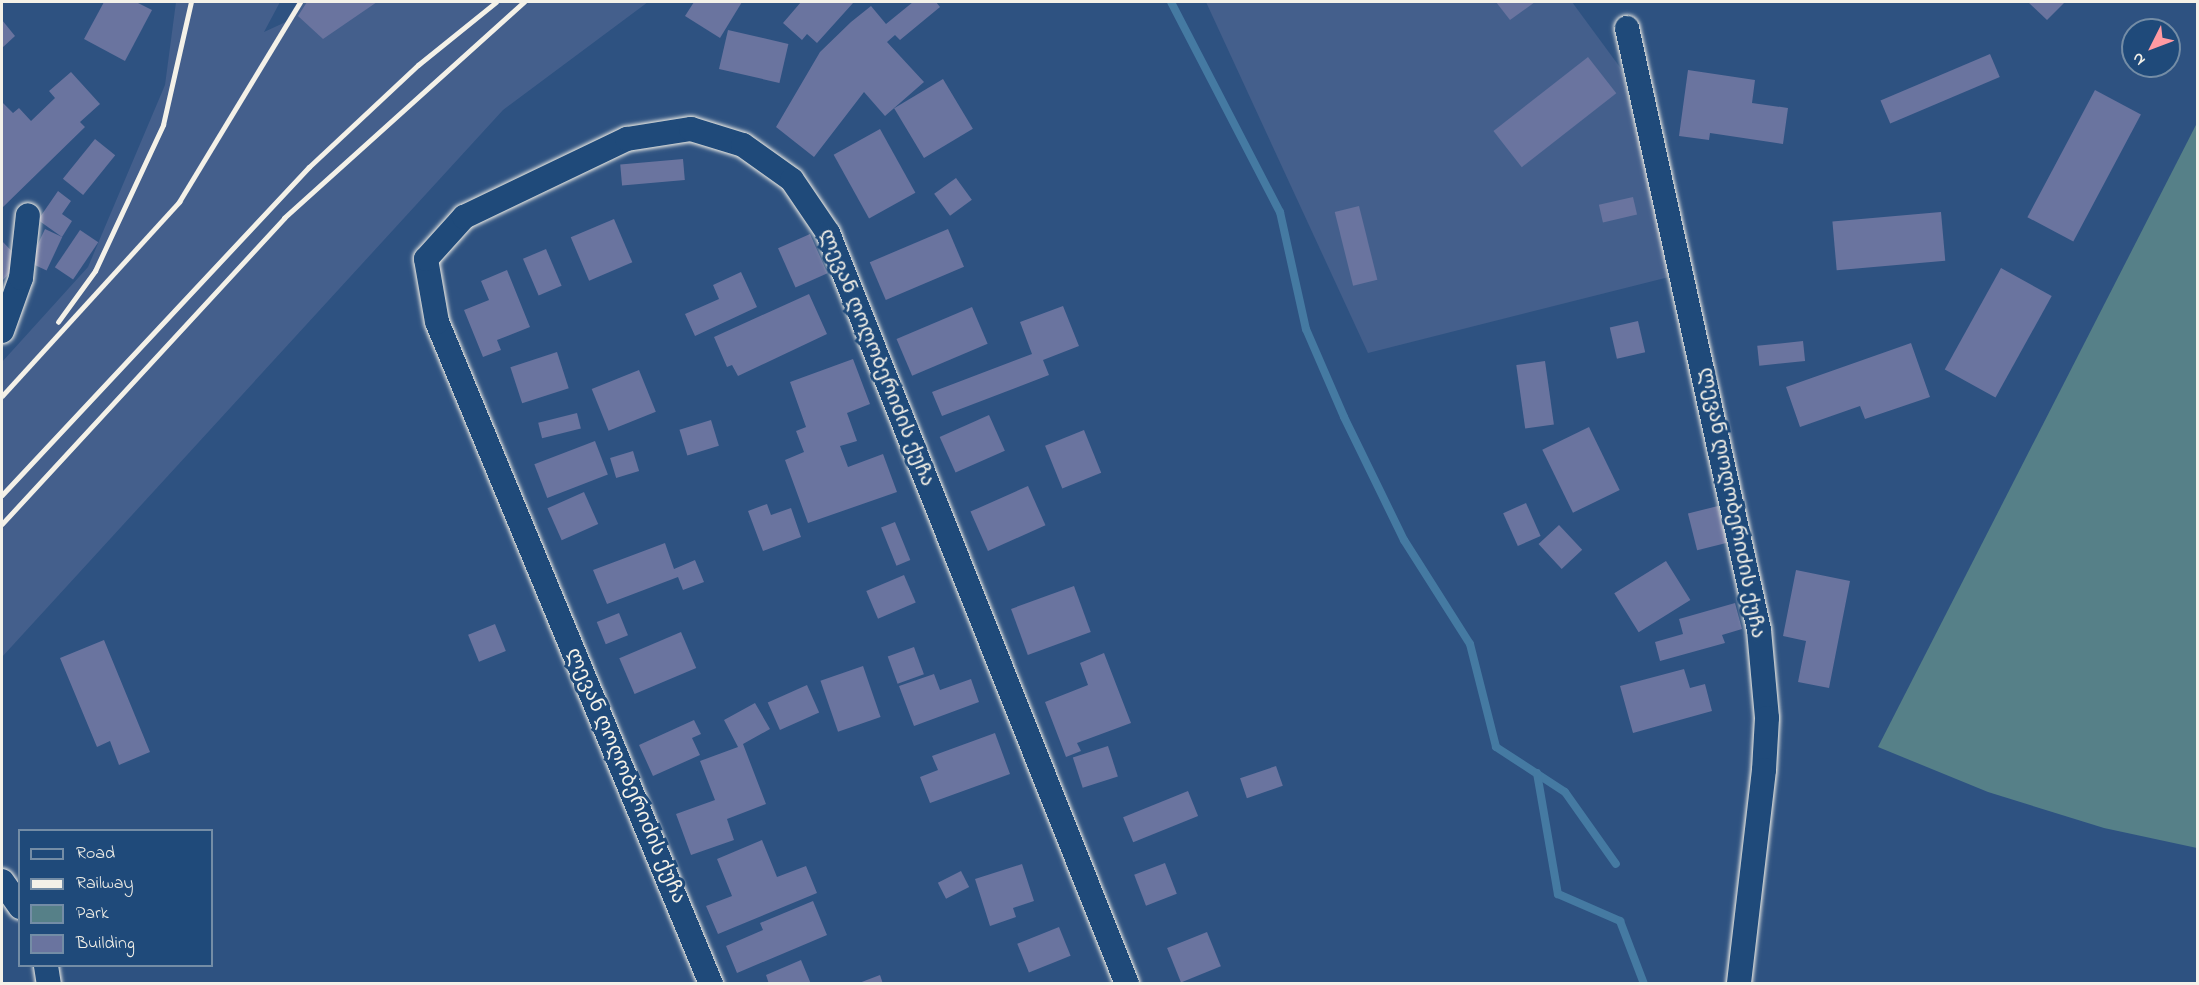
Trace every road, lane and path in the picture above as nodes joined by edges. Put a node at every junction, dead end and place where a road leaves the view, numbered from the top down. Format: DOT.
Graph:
graph roads {
  1 [pos="1627,28"];
  2 [pos="28,215"];
  3 [pos="2,332"];
  4 [pos="2,881"];
  5 [pos="18,904"];
  6 [pos="46,967"];
  7 [pos="49,984"];
  8 [pos="711,984"];
  9 [pos="1127,984"];
  10 [pos="1739,984"];
  1 -- 10 [label="street, ლევან ღოღობერიძის ქუჩა"];
  2 -- 3 [label="street"];
  4 -- 5 [label="street"];
  6 -- 7 [label="street"];
  8 -- 9 [label="street, ლევან ღოღობერიძის ქუჩა"];
}
